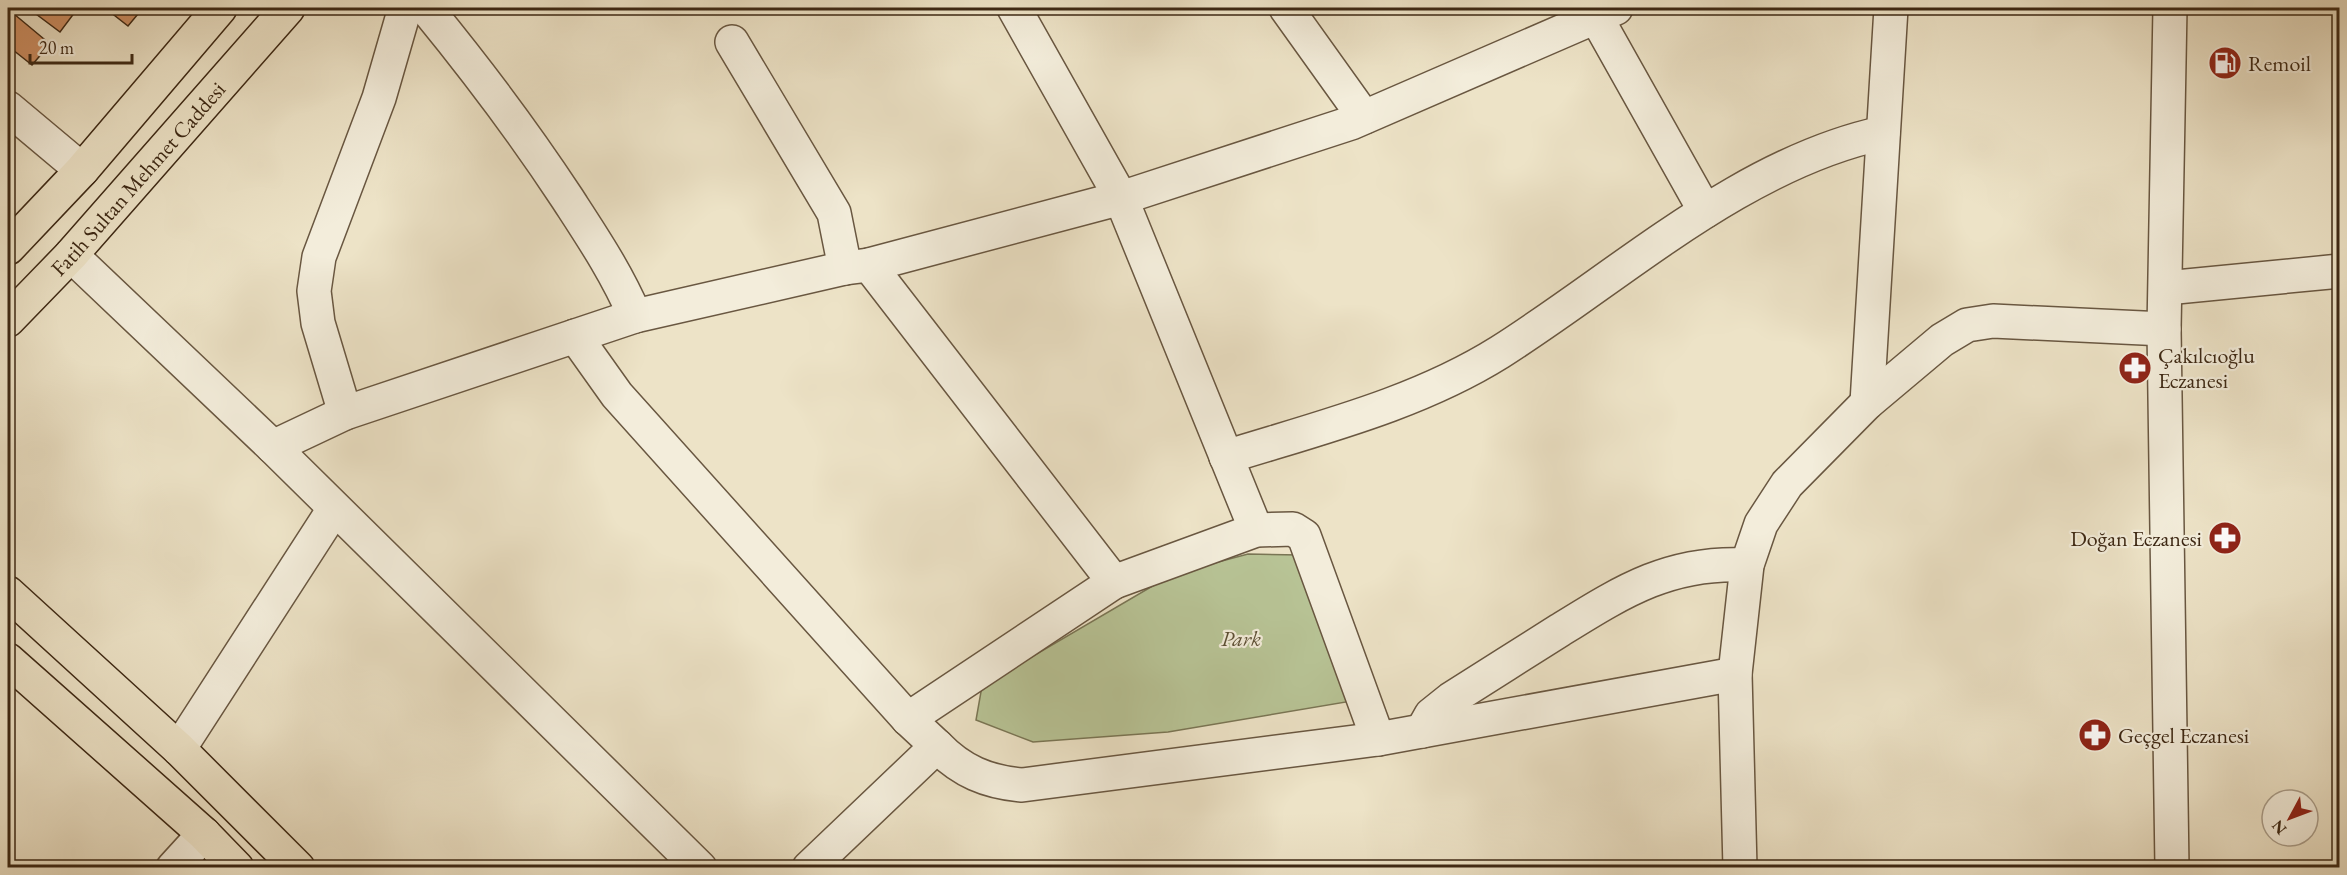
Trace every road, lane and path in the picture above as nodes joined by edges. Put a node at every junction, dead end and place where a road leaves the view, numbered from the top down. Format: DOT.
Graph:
graph roads {
  1 [pos="220,8"];
  2 [pos="288,8"];
  3 [pos="405,8"];
  4 [pos="426,8"];
  5 [pos="1014,8"];
  6 [pos="1286,8"];
  7 [pos="1891,8"];
  8 [pos="2170,8"];
  9 [pos="1600,10"];
  10 [pos="732,42"];
  11 [pos="8,108"];
  12 [pos="1364,117"];
  13 [pos="1883,133"];
  14 [pos="82,170"];
  15 [pos="1121,198"];
  16 [pos="1705,211"];
  17 [pos="8,248"];
  18 [pos="71,255"];
  19 [pos="857,266"];
  20 [pos="2340,271"];
  21 [pos="2166,288"];
  22 [pos="635,316"];
  23 [pos="8,320"];
  24 [pos="2164,329"];
  25 [pos="575,336"];
  26 [pos="1867,403"];
  27 [pos="345,413"];
  28 [pos="273,447"];
  29 [pos="1226,457"];
  30 [pos="334,509"];
  31 [pos="1256,530"];
  32 [pos="1747,565"];
  33 [pos="1114,582"];
  34 [pos="8,592"];
  35 [pos="8,660"];
  36 [pos="1735,674"];
  37 [pos="908,719"];
  38 [pos="1422,731"];
  39 [pos="1378,740"];
  40 [pos="937,746"];
  41 [pos="179,749"];
  42 [pos="204,834"];
  43 [pos="173,867"];
  44 [pos="237,867"];
  45 [pos="298,867"];
  46 [pos="700,867"];
  47 [pos="809,867"];
  48 [pos="1740,867"];
  49 [pos="2172,867"];
  1 -- 14 [label="main road"];
  2 -- 18 [label="main road, Fatih Sultan Mehmet Caddesi"];
  3 -- 27 [label="street"];
  4 -- 22 [label="street"];
  5 -- 15 [label="street"];
  6 -- 12 [label="street"];
  7 -- 13 [label="street"];
  8 -- 21 [label="street"];
  9 -- 12 [label="street"];
  9 -- 16 [label="street"];
  10 -- 19 [label="street"];
  11 -- 14 [label="street"];
  12 -- 15 [label="street"];
  13 -- 16 [label="street"];
  13 -- 26 [label="street"];
  14 -- 17 [label="main road"];
  15 -- 19 [label="street"];
  15 -- 29 [label="street"];
  16 -- 29 [label="street"];
  18 -- 23 [label="main road, Fatih Sultan Mehmet Caddesi"];
  18 -- 28 [label="street"];
  19 -- 22 [label="street"];
  19 -- 33 [label="street"];
  20 -- 21 [label="street"];
  21 -- 24 [label="street"];
  22 -- 25 [label="street"];
  24 -- 26 [label="street"];
  24 -- 49 [label="street"];
  25 -- 27 [label="street"];
  25 -- 37 [label="street"];
  26 -- 32 [label="street"];
  27 -- 28 [label="street"];
  28 -- 30 [label="street"];
  29 -- 31 [label="street"];
  30 -- 41 [label="street"];
  30 -- 46 [label="street"];
  31 -- 33 [label="street"];
  31 -- 39 [label="street"];
  32 -- 36 [label="street"];
  32 -- 38 [label="street"];
  33 -- 37 [label="street"];
  34 -- 41 [label="main road"];
  35 -- 42 [label="main road"];
  36 -- 38 [label="street"];
  36 -- 48 [label="street"];
  37 -- 40 [label="street"];
  38 -- 39 [label="street"];
  39 -- 40 [label="street"];
  40 -- 47 [label="street"];
  41 -- 45 [label="main road"];
  42 -- 43 [label="street"];
  42 -- 44 [label="main road"];
}
